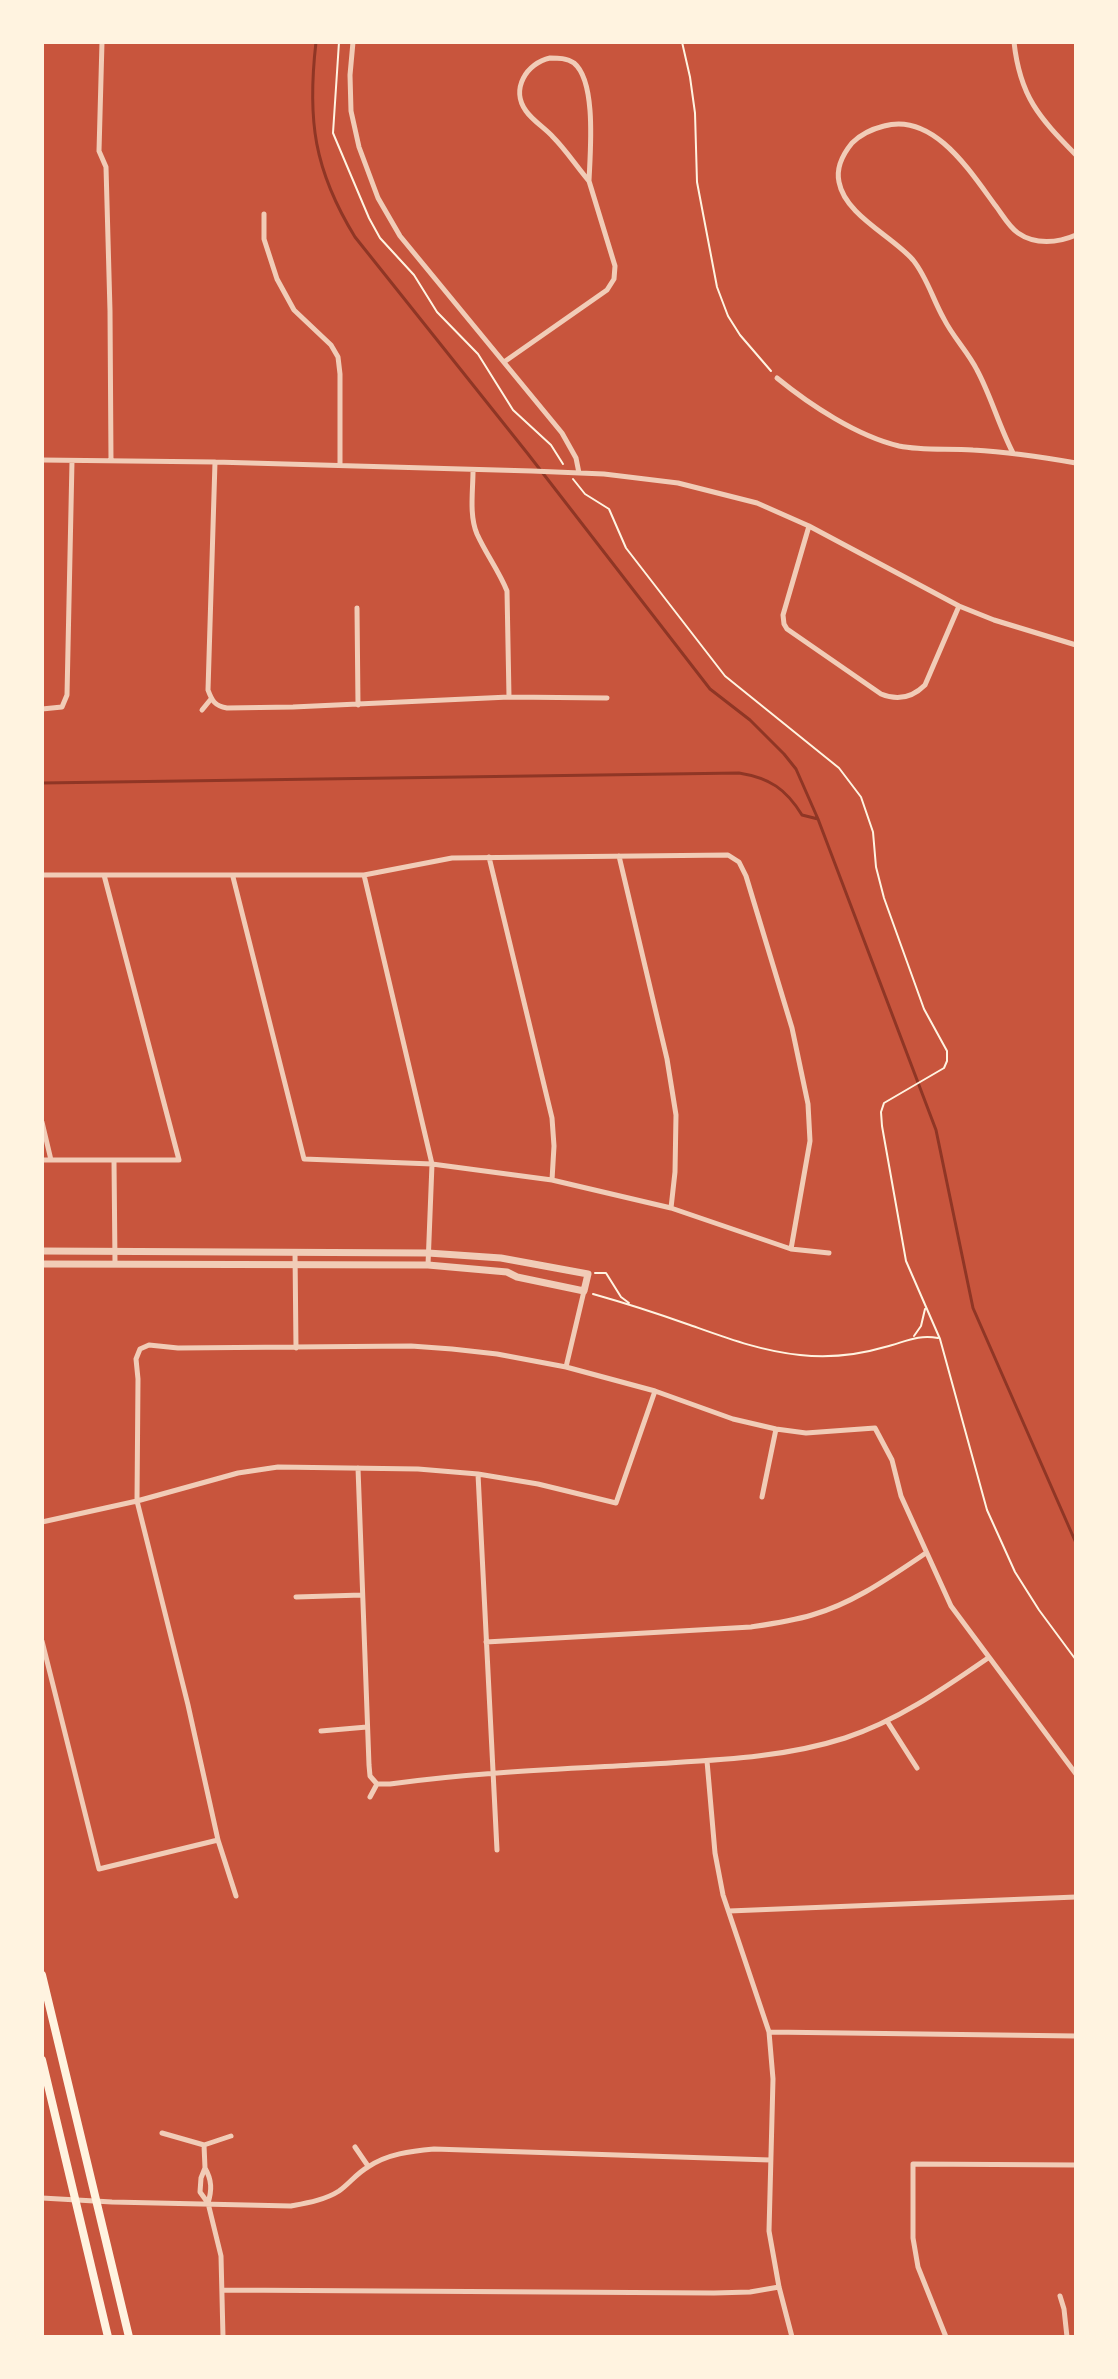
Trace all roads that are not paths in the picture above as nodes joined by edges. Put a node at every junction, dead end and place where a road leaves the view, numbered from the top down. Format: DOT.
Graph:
graph roads {
  1 [pos="102,42"];
  2 [pos="353,42"];
  3 [pos="1014,42"];
  4 [pos="1076,155"];
  5 [pos="589,181"];
  6 [pos="264,214"];
  7 [pos="1076,235"];
  8 [pos="504,362"];
  9 [pos="777,378"];
  10 [pos="1013,453"];
  11 [pos="42,460"];
  12 [pos="72,461"];
  13 [pos="111,461"];
  14 [pos="215,462"];
  15 [pos="1076,463"];
  16 [pos="340,465"];
  17 [pos="473,471"];
  18 [pos="579,473"];
  19 [pos="809,526"];
  20 [pos="959,606"];
  21 [pos="357,608"];
  22 [pos="1076,645"];
  23 [pos="509,697"];
  24 [pos="607,698"];
  25 [pos="211,699"];
  26 [pos="358,705"];
  27 [pos="62,707"];
  28 [pos="42,709"];
  29 [pos="202,710"];
  30 [pos="70,714"];
  31 [pos="619,856"];
  32 [pos="489,857"];
  33 [pos="42,875"];
  34 [pos="104,875"];
  35 [pos="364,875"];
  36 [pos="233,877"];
  37 [pos="42,1122"];
  38 [pos="42,1160"];
  39 [pos="51,1160"];
  40 [pos="114,1161"];
  41 [pos="432,1164"];
  42 [pos="552,1180"];
  43 [pos="671,1208"];
  44 [pos="791,1249"];
  45 [pos="42,1251"];
  46 [pos="295,1251"];
  47 [pos="115,1252"];
  48 [pos="428,1253"];
  49 [pos="829,1253"];
  50 [pos="115,1263"];
  51 [pos="42,1264"];
  52 [pos="295,1265"];
  53 [pos="428,1265"];
  54 [pos="584,1291"];
  55 [pos="296,1348"];
  56 [pos="566,1367"];
  57 [pos="655,1391"];
  58 [pos="776,1429"];
  59 [pos="358,1468"];
  60 [pos="478,1474"];
  61 [pos="762,1497"];
  62 [pos="137,1501"];
  63 [pos="616,1503"];
  64 [pos="621,1511"];
  65 [pos="42,1522"];
  66 [pos="926,1553"];
  67 [pos="362,1595"];
  68 [pos="296,1597"];
  69 [pos="42,1641"];
  70 [pos="486,1642"];
  71 [pos="988,1658"];
  72 [pos="887,1721"];
  73 [pos="367,1727"];
  74 [pos="321,1731"];
  75 [pos="707,1761"];
  76 [pos="917,1768"];
  77 [pos="492,1773"];
  78 [pos="1076,1774"];
  79 [pos="375,1783"];
  80 [pos="370,1797"];
  81 [pos="218,1840"];
  82 [pos="497,1850"];
  83 [pos="236,1896"];
  84 [pos="1076,1897"];
  85 [pos="729,1911"];
  86 [pos="42,1975"];
  87 [pos="769,2032"];
  88 [pos="1076,2036"];
  89 [pos="42,2060"];
  90 [pos="162,2133"];
  91 [pos="231,2136"];
  92 [pos="204,2145"];
  93 [pos="355,2147"];
  94 [pos="770,2160"];
  95 [pos="1076,2165"];
  96 [pos="368,2166"];
  97 [pos="205,2168"];
  98 [pos="42,2198"];
  99 [pos="76,2200"];
  100 [pos="95,2201"];
  101 [pos="208,2203"];
  102 [pos="779,2287"];
  103 [pos="223,2290"];
  104 [pos="1060,2296"];
  105 [pos="108,2337"];
  106 [pos="129,2337"];
  107 [pos="223,2337"];
  108 [pos="792,2337"];
  109 [pos="946,2337"];
  110 [pos="1067,2337"];
  1 -- 13 [label="street"];
  2 -- 8 [label="street"];
  3 -- 4 [label="street"];
  5 -- 5 [label="street"];
  5 -- 8 [label="street"];
  6 -- 16 [label="street"];
  7 -- 10 [label="street"];
  8 -- 18 [label="street"];
  9 -- 10 [label="street"];
  10 -- 15 [label="street"];
  11 -- 12 [label="street"];
  12 -- 13 [label="street"];
  12 -- 27 [label="street"];
  13 -- 14 [label="street"];
  14 -- 16 [label="street"];
  14 -- 25 [label="street"];
  16 -- 17 [label="street"];
  17 -- 18 [label="street"];
  17 -- 23 [label="street"];
  18 -- 19 [label="street"];
  19 -- 20 [label="street"];
  19 -- 20 [label="street"];
  20 -- 22 [label="street"];
  21 -- 26 [label="street"];
  23 -- 24 [label="street"];
  23 -- 26 [label="street"];
  25 -- 26 [label="street"];
  25 -- 29 [label="street"];
  27 -- 28 [label="street"];
  27 -- 30 [label="street"];
  31 -- 32 [label="street"];
  31 -- 43 [label="street"];
  31 -- 44 [label="street"];
  32 -- 35 [label="street"];
  32 -- 42 [label="street"];
  33 -- 34 [label="street"];
  34 -- 36 [label="street"];
  34 -- 40 [label="street"];
  35 -- 36 [label="street"];
  35 -- 41 [label="street"];
  36 -- 41 [label="street"];
  37 -- 39 [label="street"];
  38 -- 39 [label="street"];
  39 -- 40 [label="street"];
  40 -- 47 [label="street"];
  41 -- 42 [label="street"];
  41 -- 48 [label="street"];
  42 -- 43 [label="street"];
  43 -- 44 [label="street"];
  44 -- 49 [label="street"];
  45 -- 47 [label="street"];
  46 -- 47 [label="street"];
  46 -- 48 [label="street"];
  46 -- 52 [label="street"];
  47 -- 50 [label="street"];
  48 -- 53 [label="street"];
  48 -- 54 [label="street"];
  50 -- 51 [label="street"];
  50 -- 52 [label="street"];
  52 -- 53 [label="street"];
  52 -- 55 [label="street"];
  53 -- 54 [label="street"];
  54 -- 56 [label="street"];
  55 -- 56 [label="street"];
  55 -- 62 [label="street"];
  56 -- 57 [label="street"];
  57 -- 58 [label="street"];
  57 -- 63 [label="street"];
  58 -- 61 [label="street"];
  58 -- 66 [label="street"];
  59 -- 60 [label="street"];
  59 -- 62 [label="street"];
  59 -- 67 [label="street"];
  60 -- 63 [label="street"];
  60 -- 70 [label="street"];
  62 -- 65 [label="street"];
  62 -- 81 [label="street"];
  63 -- 64 [label="street"];
  66 -- 70 [label="street"];
  66 -- 71 [label="street"];
  67 -- 68 [label="street"];
  67 -- 73 [label="street"];
  69 -- 81 [label="street"];
  70 -- 77 [label="street"];
  71 -- 72 [label="street"];
  71 -- 78 [label="street"];
  72 -- 75 [label="street"];
  72 -- 76 [label="street"];
  73 -- 74 [label="street"];
  73 -- 79 [label="street"];
  75 -- 77 [label="street"];
  75 -- 85 [label="street"];
  77 -- 79 [label="street"];
  77 -- 82 [label="street"];
  79 -- 80 [label="street"];
  81 -- 83 [label="street"];
  84 -- 85 [label="street"];
  85 -- 87 [label="street"];
  86 -- 100 [label="main road"];
  87 -- 88 [label="street"];
  87 -- 94 [label="street"];
  89 -- 99 [label="main road"];
  90 -- 92 [label="street"];
  91 -- 92 [label="street"];
  92 -- 97 [label="street"];
  93 -- 96 [label="street"];
  94 -- 96 [label="street"];
  94 -- 102 [label="street"];
  95 -- 109 [label="street"];
  96 -- 101 [label="street"];
  97 -- 101 [label="street"];
  97 -- 101 [label="street"];
  98 -- 99 [label="street"];
  99 -- 100 [label="street"];
  99 -- 105 [label="main road"];
  100 -- 101 [label="street"];
  100 -- 106 [label="main road"];
  101 -- 103 [label="street"];
  102 -- 103 [label="street"];
  102 -- 108 [label="street"];
  103 -- 107 [label="street"];
  104 -- 110 [label="street"];
}
